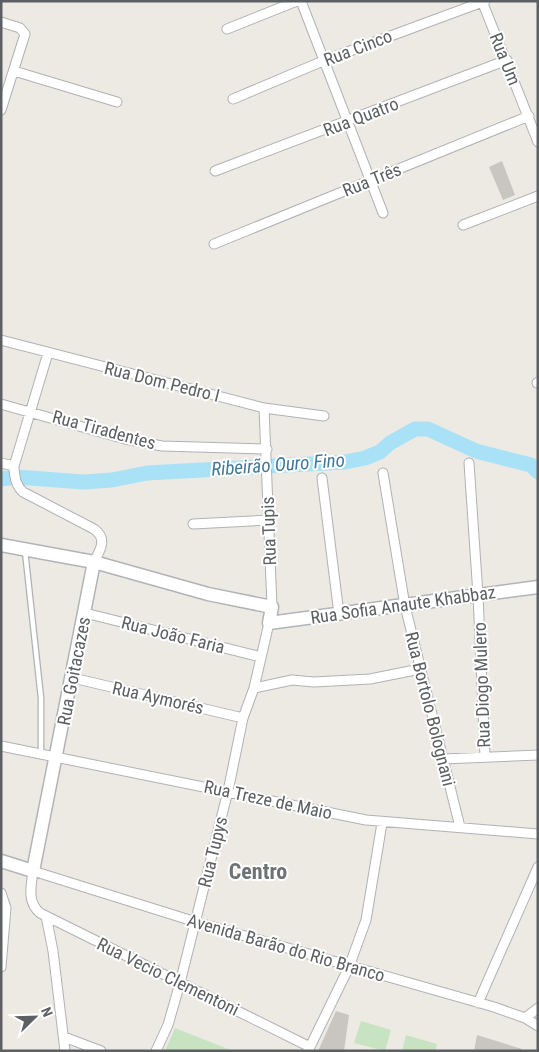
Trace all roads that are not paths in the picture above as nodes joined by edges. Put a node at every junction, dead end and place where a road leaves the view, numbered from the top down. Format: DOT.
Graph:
graph roads {
  1 [pos="299,1"];
  2 [pos="485,2"];
  3 [pos="1,22"];
  4 [pos="227,29"];
  5 [pos="507,60"];
  6 [pos="323,61"];
  7 [pos="14,71"];
  8 [pos="233,99"];
  9 [pos="117,102"];
  10 [pos="1,110"];
  11 [pos="529,116"];
  12 [pos="347,122"];
  13 [pos="538,142"];
  14 [pos="215,171"];
  15 [pos="370,181"];
  16 [pos="538,196"];
  17 [pos="383,213"];
  18 [pos="463,225"];
  19 [pos="214,244"];
  20 [pos="1,340"];
  21 [pos="48,353"];
  22 [pos="1,404"];
  23 [pos="264,408"];
  24 [pos="30,410"];
  25 [pos="324,416"];
  26 [pos="267,453"];
  27 [pos="1,463"];
  28 [pos="469,464"];
  29 [pos="14,470"];
  30 [pos="383,472"];
  31 [pos="322,478"];
  32 [pos="268,520"];
  33 [pos="193,524"];
  34 [pos="1,545"];
  35 [pos="24,550"];
  36 [pos="94,562"];
  37 [pos="538,587"];
  38 [pos="478,595"];
  39 [pos="404,606"];
  40 [pos="272,607"];
  41 [pos="85,613"];
  42 [pos="339,614"];
  43 [pos="269,623"];
  44 [pos="261,657"];
  45 [pos="420,669"];
  46 [pos="73,678"];
  47 [pos="254,688"];
  48 [pos="243,718"];
  49 [pos="1,746"];
  50 [pos="41,754"];
  51 [pos="538,755"];
  52 [pos="57,757"];
  53 [pos="485,758"];
  54 [pos="443,759"];
  55 [pos="228,791"];
  56 [pos="382,822"];
  57 [pos="460,827"];
  58 [pos="538,834"];
  59 [pos="1,861"];
  60 [pos="538,867"];
  61 [pos="33,871"];
  62 [pos="1,893"];
  63 [pos="32,902"];
  64 [pos="46,916"];
  65 [pos="196,922"];
  66 [pos="1,967"];
  67 [pos="348,967"];
  68 [pos="180,983"];
  69 [pos="478,1003"];
  70 [pos="538,1008"];
  71 [pos="525,1018"];
  72 [pos="538,1026"];
  73 [pos="64,1038"];
  74 [pos="309,1049"];
  75 [pos="65,1051"];
  76 [pos="101,1051"];
  77 [pos="156,1051"];
  1 -- 4 [label="street"];
  1 -- 6 [label="street"];
  2 -- 5 [label="street, Rua Um"];
  2 -- 6 [label="street, Rua Cinco"];
  3 -- 7 [label="street"];
  5 -- 11 [label="street, Rua Um"];
  5 -- 12 [label="street, Rua Quatro"];
  6 -- 8 [label="street, Rua Cinco"];
  6 -- 12 [label="street"];
  7 -- 9 [label="street"];
  7 -- 10 [label="street"];
  11 -- 13 [label="street, Rua Um"];
  11 -- 15 [label="street, Rua Três"];
  12 -- 14 [label="street, Rua Quatro"];
  12 -- 15 [label="street"];
  15 -- 17 [label="street"];
  15 -- 19 [label="street, Rua Três"];
  16 -- 18 [label="street"];
  20 -- 21 [label="street, Rua Dom Pedro I"];
  21 -- 23 [label="street, Rua Dom Pedro I"];
  21 -- 24 [label="street"];
  22 -- 24 [label="street, Rua Tiradentes"];
  23 -- 25 [label="street, Rua Dom Pedro I"];
  23 -- 26 [label="street, Rua Tupis"];
  24 -- 26 [label="street, Rua Tiradentes"];
  24 -- 29 [label="street"];
  26 -- 32 [label="street, Rua Tupis"];
  27 -- 29 [label="street"];
  28 -- 38 [label="street, Rua Diogo Mulero"];
  29 -- 36 [label="street, Rua Goitacazes"];
  30 -- 39 [label="street, Rua Bortolo Bolognani"];
  31 -- 42 [label="street"];
  32 -- 33 [label="street"];
  32 -- 40 [label="street, Rua Tupis"];
  34 -- 35 [label="street"];
  35 -- 36 [label="street"];
  35 -- 50 [label="lane"];
  36 -- 40 [label="street"];
  36 -- 41 [label="street, Rua Goitacazes"];
  37 -- 38 [label="street, Rua Sofia Anaute Khabbaz"];
  38 -- 39 [label="street, Rua Sofia Anaute Khabbaz"];
  38 -- 53 [label="street, Rua Diogo Mulero"];
  39 -- 42 [label="street, Rua Sofia Anaute Khabbaz"];
  39 -- 45 [label="street, Rua Bortolo Bolognani"];
  40 -- 43 [label="street, Rua Tupis"];
  41 -- 44 [label="street, Rua João Faria"];
  41 -- 46 [label="street, Rua Goitacazes"];
  42 -- 43 [label="street, Rua Sofia Anaute Khabbaz"];
  43 -- 44 [label="street, Rua Tupys"];
  44 -- 47 [label="street, Rua Tupys"];
  45 -- 47 [label="street"];
  45 -- 54 [label="street, Rua Bortolo Bolognani"];
  46 -- 48 [label="street, Rua Aymorés"];
  46 -- 52 [label="street, Rua Goitacazes"];
  47 -- 48 [label="street, Rua Tupys"];
  48 -- 55 [label="street, Rua Tupys"];
  49 -- 50 [label="street, Rua Treze de Maio"];
  50 -- 52 [label="street, Rua Treze de Maio"];
  51 -- 53 [label="street"];
  52 -- 55 [label="street, Rua Treze de Maio"];
  52 -- 61 [label="street, Rua Goitacazes"];
  53 -- 54 [label="street"];
  54 -- 57 [label="street, Rua Bortolo Bolognani"];
  55 -- 56 [label="street, Rua Treze de Maio"];
  55 -- 65 [label="street, Rua Tupys"];
  56 -- 57 [label="street, Rua Treze de Maio"];
  56 -- 67 [label="street"];
  57 -- 58 [label="street, Rua Treze de Maio"];
  59 -- 61 [label="street"];
  60 -- 69 [label="street"];
  61 -- 63 [label="street, Rua Goitacazes"];
  61 -- 65 [label="street, Avenida Barão do Rio Branco"];
  62 -- 66 [label="street"];
  63 -- 64 [label="street, Rua Vecio Clementoni"];
  64 -- 68 [label="street, Rua Vecio Clementoni"];
  64 -- 73 [label="street"];
  65 -- 67 [label="street, Avenida Barão do Rio Branco"];
  65 -- 68 [label="street, Rua Tupys"];
  67 -- 69 [label="street, Avenida Barão do Rio Branco"];
  67 -- 74 [label="street"];
  68 -- 74 [label="street, Rua Vecio Clementoni"];
  68 -- 77 [label="street, Rua Tupys"];
  69 -- 71 [label="street, Avenida Barão do Rio Branco"];
  70 -- 71 [label="street"];
  71 -- 72 [label="street, Avenida Barão do Rio Branco"];
  73 -- 75 [label="street"];
  73 -- 76 [label="street"];
}
